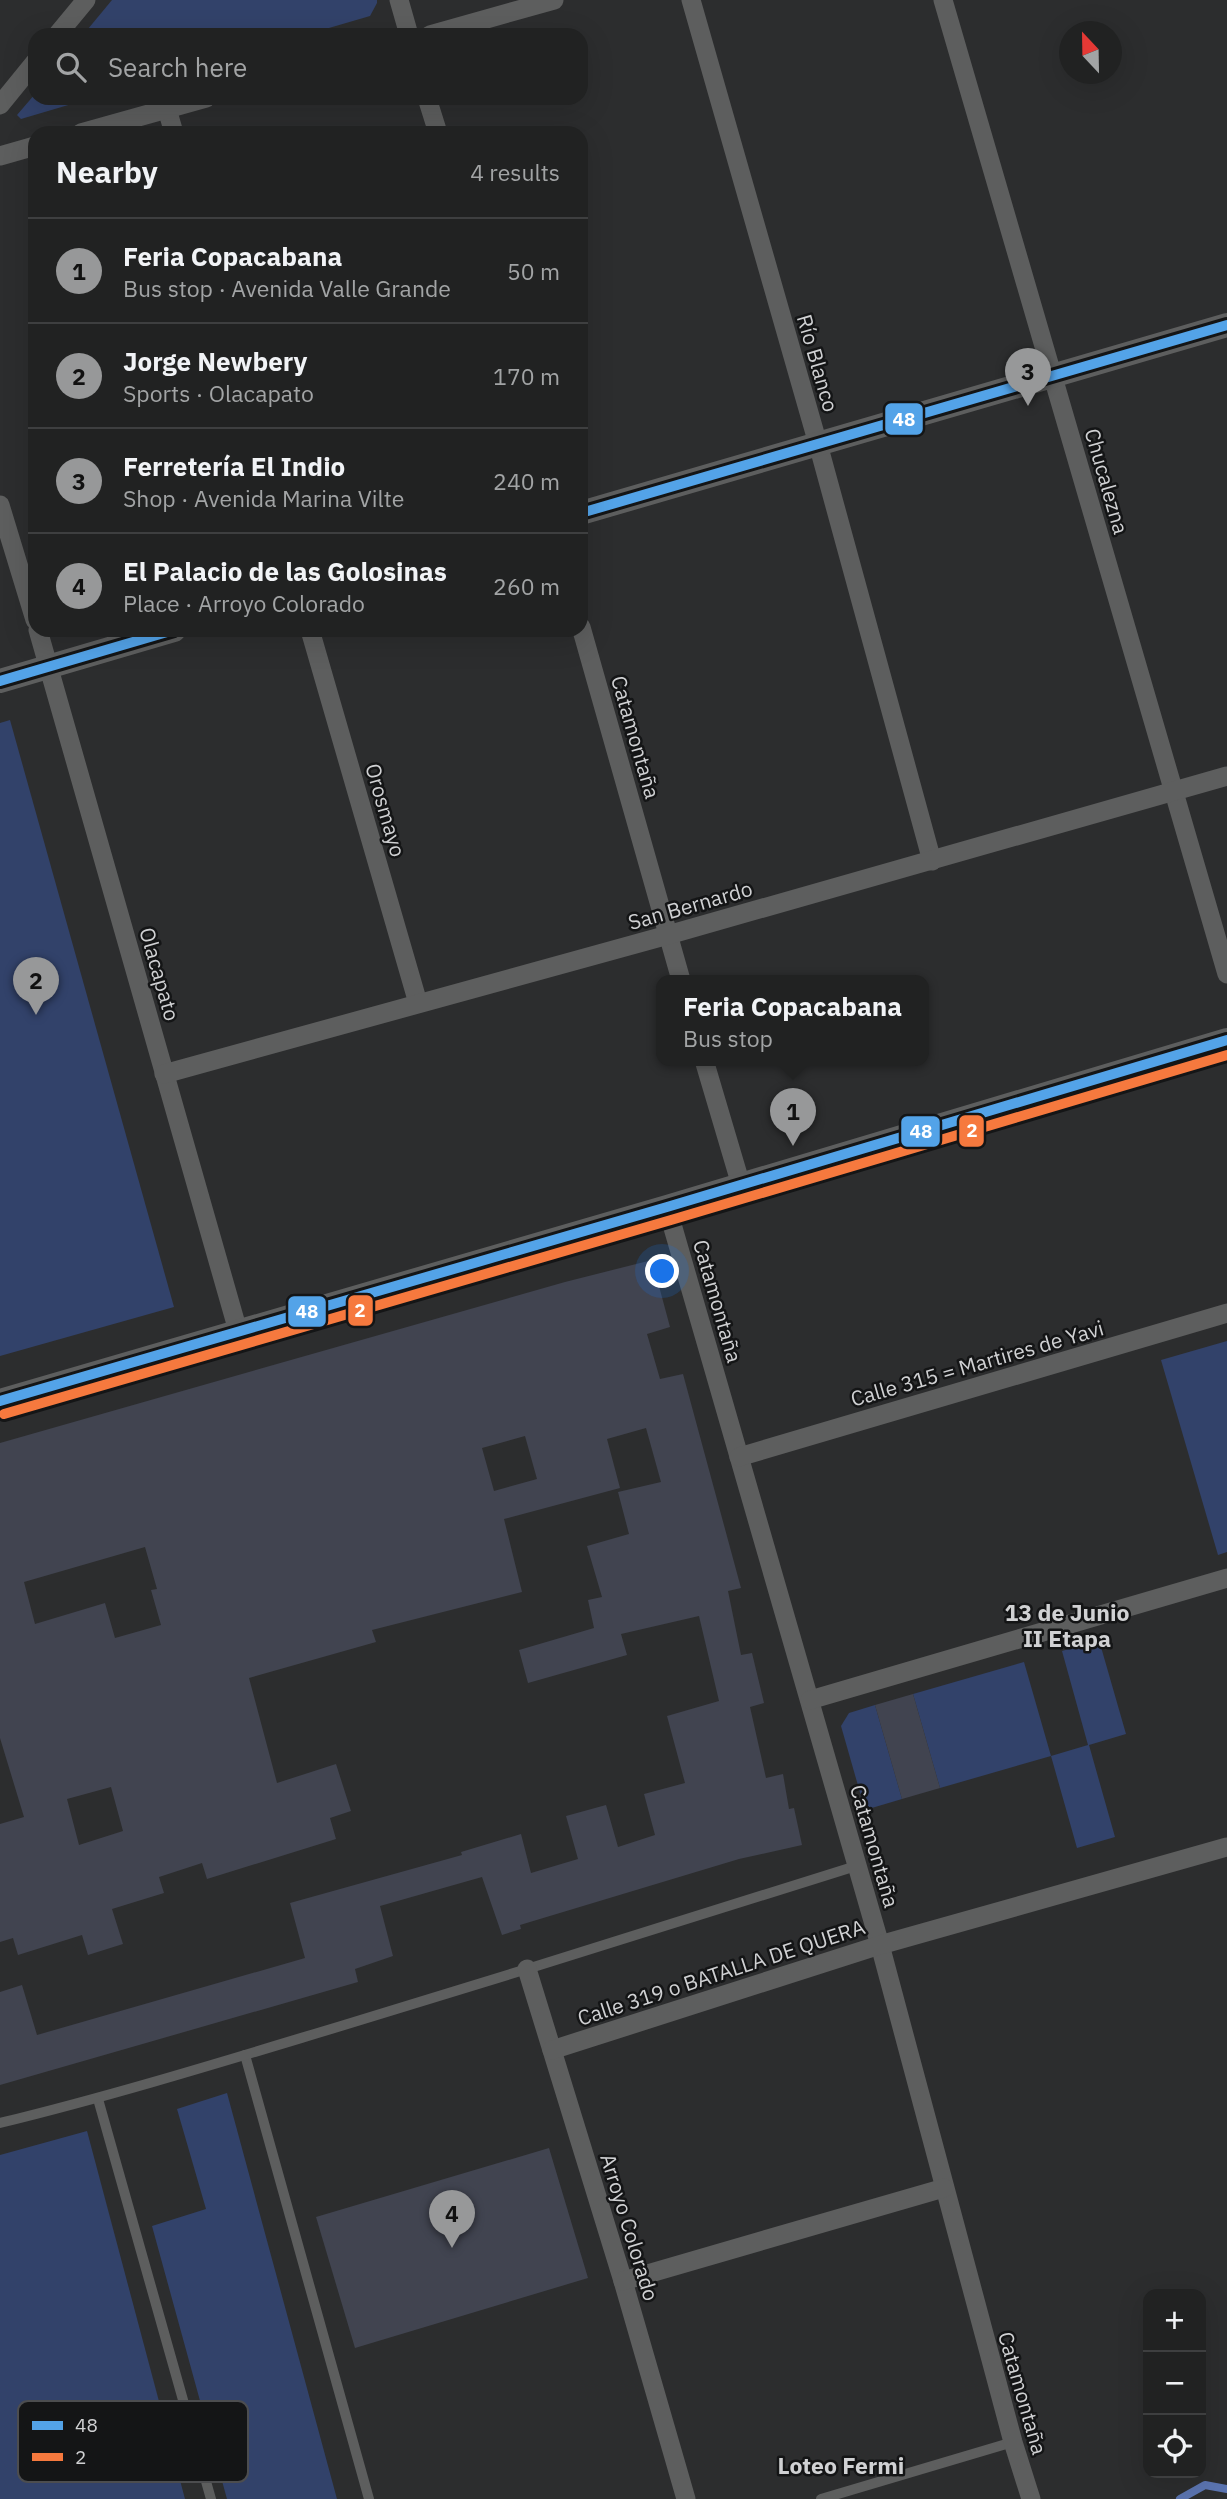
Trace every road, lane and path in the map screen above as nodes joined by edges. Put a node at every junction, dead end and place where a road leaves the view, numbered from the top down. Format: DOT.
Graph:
graph roads {
  1 [pos="86,0"];
  2 [pos="399,0"];
  3 [pos="554,0"];
  4 [pos="691,0"];
  5 [pos="943,0"];
  6 [pos="63,28"];
  7 [pos="407,28"];
  8 [pos="455,28"];
  9 [pos="28,70"];
  10 [pos="0,104"];
  11 [pos="181,105"];
  12 [pos="429,105"];
  13 [pos="167,109"];
  14 [pos="106,126"];
  15 [pos="172,126"];
  16 [pos="436,126"];
  17 [pos="28,148"];
  18 [pos="0,156"];
  19 [pos="1227,325"];
  20 [pos="1053,376"];
  21 [pos="818,444"];
  22 [pos="0,505"];
  23 [pos="588,511"];
  24 [pos="28,597"];
  25 [pos="40,637"];
  26 [pos="150,637"];
  27 [pos="312,637"];
  28 [pos="584,637"];
  29 [pos="49,666"];
  30 [pos="0,681"];
  31 [pos="1227,776"];
  32 [pos="1174,791"];
  33 [pos="932,861"];
  34 [pos="668,935"];
  35 [pos="1227,974"];
  36 [pos="680,975"];
  37 [pos="418,1003"];
  38 [pos="1227,1040"];
  39 [pos="706,1066"];
  40 [pos="164,1074"];
  41 [pos="741,1185"];
  42 [pos="667,1207"];
  43 [pos="1227,1313"];
  44 [pos="238,1331"];
  45 [pos="0,1401"];
  46 [pos="739,1457"];
  47 [pos="1227,1578"];
  48 [pos="810,1700"];
  49 [pos="1227,1847"];
  50 [pos="856,1866"];
  51 [pos="880,1945"];
  52 [pos="527,1969"];
  53 [pos="552,2050"];
  54 [pos="244,2055"];
  55 [pos="97,2099"];
  56 [pos="0,2123"];
  57 [pos="944,2188"];
  58 [pos="623,2281"];
  59 [pos="183,2401"];
  60 [pos="1013,2442"];
  61 [pos="206,2482"];
  62 [pos="211,2499"];
  63 [pos="369,2499"];
  64 [pos="686,2499"];
  65 [pos="821,2499"];
  66 [pos="1031,2499"];
  1 -- 6 [label="street"];
  2 -- 7 [label="street"];
  3 -- 8 [label="street"];
  4 -- 21 [label="street, Río Blanco"];
  5 -- 20 [label="street, Chucalezna"];
  9 -- 10 [label="street"];
  11 -- 13 [label="street"];
  12 -- 16 [label="street"];
  13 -- 14 [label="street"];
  13 -- 15 [label="street"];
  17 -- 18 [label="street"];
  19 -- 20 [label="street"];
  20 -- 21 [label="street"];
  20 -- 32 [label="street, Chucalezna"];
  21 -- 23 [label="street"];
  21 -- 33 [label="street, Río Blanco"];
  22 -- 24 [label="street"];
  25 -- 29 [label="street, Olacapato"];
  26 -- 29 [label="street"];
  27 -- 37 [label="street, Orosmayo"];
  28 -- 34 [label="street, Catamontaña"];
  29 -- 30 [label="street"];
  29 -- 40 [label="street, Olacapato"];
  31 -- 32 [label="street, San Bernardo"];
  32 -- 33 [label="street, San Bernardo"];
  32 -- 35 [label="street, Chucalezna"];
  33 -- 34 [label="street, San Bernardo"];
  34 -- 36 [label="street, Catamontaña"];
  34 -- 37 [label="street, San Bernardo"];
  37 -- 40 [label="street, San Bernardo"];
  38 -- 41 [label="street"];
  39 -- 41 [label="street"];
  40 -- 44 [label="street, Olacapato"];
  41 -- 42 [label="street"];
  42 -- 44 [label="street"];
  42 -- 46 [label="street, Catamontaña"];
  43 -- 46 [label="street, Calle 315 = Martires de Yavi"];
  44 -- 45 [label="street"];
  46 -- 48 [label="street, Catamontaña"];
  47 -- 48 [label="street"];
  48 -- 50 [label="street, Catamontaña"];
  49 -- 51 [label="street, Calle 319 o BATALLA DE QUERA"];
  50 -- 51 [label="street, Catamontaña"];
  50 -- 52 [label="lane"];
  51 -- 53 [label="street, Calle 319 o BATALLA DE QUERA"];
  51 -- 57 [label="street, Catamontaña"];
  52 -- 53 [label="street, Arroyo Colorado"];
  52 -- 54 [label="lane"];
  53 -- 58 [label="street, Arroyo Colorado"];
  54 -- 55 [label="lane"];
  54 -- 63 [label="lane"];
  55 -- 56 [label="lane"];
  55 -- 59 [label="lane"];
  57 -- 58 [label="street"];
  57 -- 60 [label="street, Catamontaña"];
  58 -- 64 [label="street, Arroyo Colorado"];
  60 -- 65 [label="lane"];
  60 -- 66 [label="street, Catamontaña"];
  61 -- 62 [label="lane"];
}
